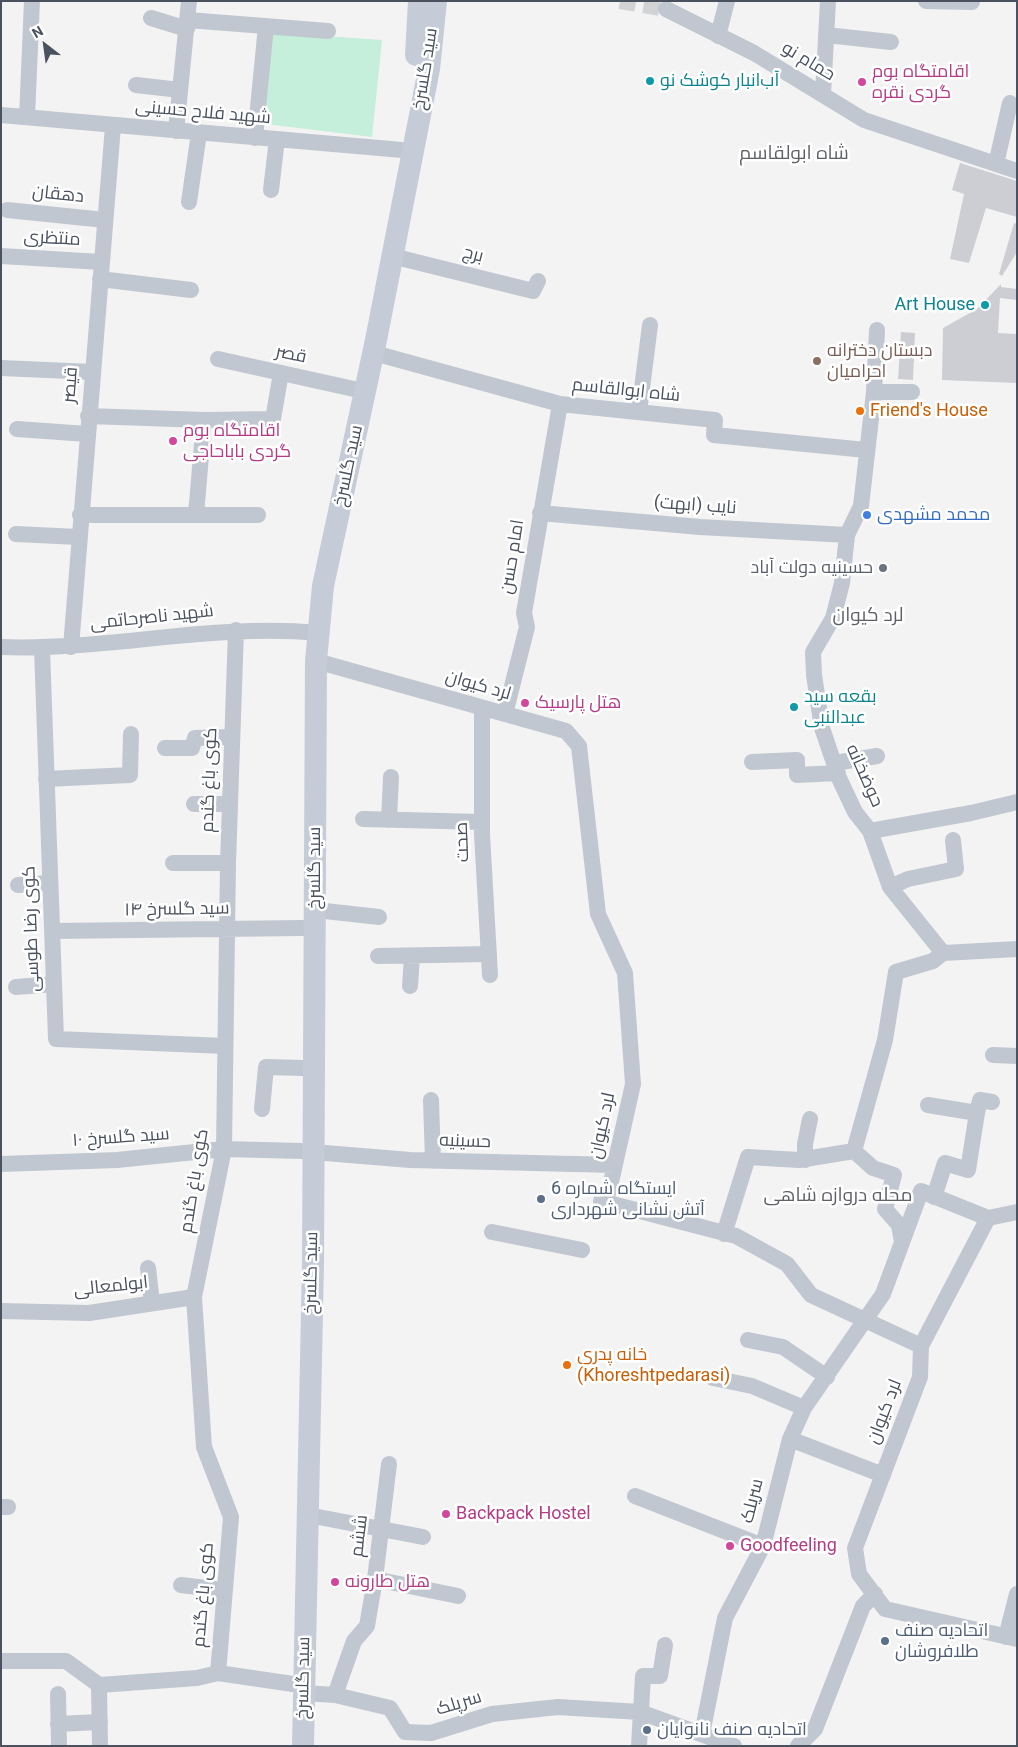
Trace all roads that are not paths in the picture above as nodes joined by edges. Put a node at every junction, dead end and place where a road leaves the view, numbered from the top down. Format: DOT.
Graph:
graph roads {
  1 [pos="32,1"];
  2 [pos="189,1"];
  3 [pos="727,1"];
  4 [pos="828,1"];
  5 [pos="926,1"];
  6 [pos="972,2"];
  7 [pos="422,3"];
  8 [pos="666,9"];
  9 [pos="151,18"];
  10 [pos="188,24"];
  11 [pos="266,26"];
  12 [pos="328,31"];
  13 [pos="826,35"];
  14 [pos="718,36"];
  15 [pos="891,42"];
  16 [pos="136,85"];
  17 [pos="180,90"];
  18 [pos="823,94"];
  19 [pos="1010,103"];
  20 [pos="1,115"];
  21 [pos="27,117"];
  22 [pos="113,126"];
  23 [pos="176,131"];
  24 [pos="199,133"];
  25 [pos="254,138"];
  26 [pos="277,139"];
  27 [pos="402,150"];
  28 [pos="996,164"];
  29 [pos="1017,171"];
  30 [pos="271,190"];
  31 [pos="189,202"];
  32 [pos="7,210"];
  33 [pos="105,220"];
  34 [pos="1,256"];
  35 [pos="392,256"];
  36 [pos="101,262"];
  37 [pos="100,279"];
  38 [pos="538,281"];
  39 [pos="191,290"];
  40 [pos="650,325"];
  41 [pos="877,330"];
  42 [pos="374,353"];
  43 [pos="218,359"];
  44 [pos="1,368"];
  45 [pos="92,372"];
  46 [pos="281,373"];
  47 [pos="354,389"];
  48 [pos="874,392"];
  49 [pos="912,392"];
  50 [pos="560,404"];
  51 [pos="639,412"];
  52 [pos="88,416"];
  53 [pos="204,420"];
  54 [pos="17,429"];
  55 [pos="87,434"];
  56 [pos="866,450"];
  57 [pos="540,513"];
  58 [pos="80,515"];
  59 [pos="196,515"];
  60 [pos="258,515"];
  61 [pos="16,534"];
  62 [pos="78,536"];
  63 [pos="847,536"];
  64 [pos="236,630"];
  65 [pos="313,632"];
  66 [pos="71,647"];
  67 [pos="1,648"];
  68 [pos="42,649"];
  69 [pos="310,660"];
  70 [pos="482,708"];
  71 [pos="505,714"];
  72 [pos="131,734"];
  73 [pos="232,737"];
  74 [pos="165,748"];
  75 [pos="877,756"];
  76 [pos="752,762"];
  77 [pos="836,768"];
  78 [pos="391,777"];
  79 [pos="46,779"];
  80 [pos="1017,802"];
  81 [pos="194,804"];
  82 [pos="230,804"];
  83 [pos="363,820"];
  84 [pos="390,820"];
  85 [pos="482,822"];
  86 [pos="952,827"];
  87 [pos="870,832"];
  88 [pos="173,863"];
  89 [pos="228,863"];
  90 [pos="50,883"];
  91 [pos="18,885"];
  92 [pos="890,886"];
  93 [pos="316,910"];
  94 [pos="379,917"];
  95 [pos="304,928"];
  96 [pos="226,929"];
  97 [pos="52,931"];
  98 [pos="1017,949"];
  99 [pos="943,953"];
  100 [pos="489,954"];
  101 [pos="378,956"];
  102 [pos="412,956"];
  103 [pos="490,975"];
  104 [pos="54,984"];
  105 [pos="410,986"];
  106 [pos="16,987"];
  107 [pos="225,1046"];
  108 [pos="993,1055"];
  109 [pos="1017,1056"];
  110 [pos="303,1068"];
  111 [pos="431,1100"];
  112 [pos="992,1102"];
  113 [pos="928,1105"];
  114 [pos="262,1108"];
  115 [pos="977,1113"];
  116 [pos="810,1119"];
  117 [pos="224,1149"];
  118 [pos="854,1151"];
  119 [pos="308,1152"];
  120 [pos="804,1160"];
  121 [pos="433,1161"];
  122 [pos="1,1164"];
  123 [pos="615,1165"];
  124 [pos="934,1197"];
  125 [pos="1017,1212"];
  126 [pos="988,1218"];
  127 [pos="492,1232"];
  128 [pos="724,1234"];
  129 [pos="902,1242"];
  130 [pos="582,1250"];
  131 [pos="148,1268"];
  132 [pos="194,1297"];
  133 [pos="152,1303"];
  134 [pos="1,1311"];
  135 [pos="866,1320"];
  136 [pos="306,1333"];
  137 [pos="748,1340"];
  138 [pos="921,1346"];
  139 [pos="827,1377"];
  140 [pos="713,1378"];
  141 [pos="804,1408"];
  142 [pos="790,1439"];
  143 [pos="389,1464"];
  144 [pos="883,1475"];
  145 [pos="635,1496"];
  146 [pos="308,1515"];
  147 [pos="381,1528"];
  148 [pos="423,1537"];
  149 [pos="763,1546"];
  150 [pos="375,1578"];
  151 [pos="181,1585"];
  152 [pos="223,1590"];
  153 [pos="875,1594"];
  154 [pos="1017,1594"];
  155 [pos="458,1596"];
  156 [pos="1011,1638"];
  157 [pos="665,1645"];
  158 [pos="2,1657"];
  159 [pos="218,1673"];
  160 [pos="99,1685"];
  161 [pos="299,1689"];
  162 [pos="58,1694"];
  163 [pos="335,1695"];
  164 [pos="640,1712"];
  165 [pos="100,1722"];
  166 [pos="58,1724"];
  167 [pos="702,1734"];
  168 [pos="59,1746"];
  169 [pos="100,1746"];
  170 [pos="292,1746"];
  171 [pos="303,1746"];
  172 [pos="639,1746"];
  173 [pos="734,1746"];
  174 [pos="798,1746"];
  1 -- 21 [label="street"];
  2 -- 10 [label="street"];
  3 -- 14 [label="street"];
  4 -- 13 [label="street"];
  5 -- 6 [label="street"];
  7 -- 27 [label="main road, سید گلسرخ"];
  7 -- 35 [label="main road, سید گلسرخ"];
  8 -- 14 [label="street, حمام نو"];
  9 -- 10 [label="street"];
  10 -- 11 [label="street"];
  10 -- 17 [label="street"];
  11 -- 12 [label="street"];
  11 -- 25 [label="street"];
  13 -- 15 [label="street"];
  13 -- 18 [label="street"];
  14 -- 18 [label="street, حمام نو"];
  16 -- 17 [label="street"];
  17 -- 23 [label="street"];
  18 -- 28 [label="street, حمام نو"];
  19 -- 28 [label="street"];
  20 -- 21 [label="street, شهید فلاح حسینی"];
  21 -- 22 [label="street, شهید فلاح حسینی"];
  22 -- 23 [label="street, شهید فلاح حسینی"];
  22 -- 33 [label="street, قیصر"];
  23 -- 24 [label="street, شهید فلاح حسینی"];
  24 -- 25 [label="street, شهید فلاح حسینی"];
  24 -- 31 [label="street"];
  25 -- 26 [label="street, شهید فلاح حسینی"];
  26 -- 27 [label="street, شهید فلاح حسینی"];
  26 -- 30 [label="street"];
  27 -- 47 [label="main road, سید گلسرخ"];
  28 -- 29 [label="street, حمام نو"];
  32 -- 33 [label="street, دهقان"];
  33 -- 36 [label="street, قیصر"];
  34 -- 36 [label="street, منتظری"];
  35 -- 38 [label="street, برج"];
  35 -- 42 [label="main road, سید گلسرخ"];
  36 -- 37 [label="street, قیصر"];
  37 -- 39 [label="street"];
  37 -- 45 [label="street, قیصر"];
  40 -- 51 [label="street"];
  41 -- 48 [label="street, حوضخانه"];
  42 -- 50 [label="street, شاه ابوالقاسم"];
  42 -- 65 [label="main road, سید گلسرخ"];
  43 -- 46 [label="street, قصر"];
  44 -- 45 [label="street"];
  45 -- 52 [label="street, قیصر"];
  46 -- 47 [label="street, قصر"];
  46 -- 53 [label="street"];
  47 -- 65 [label="main road, سید گلسرخ"];
  48 -- 49 [label="street"];
  48 -- 56 [label="street, حوضخانه"];
  50 -- 51 [label="street, شاه ابوالقاسم"];
  50 -- 57 [label="street, امام حسن"];
  51 -- 56 [label="street, شاه ابوالقاسم"];
  52 -- 53 [label="street"];
  52 -- 55 [label="street, قیصر"];
  53 -- 59 [label="street"];
  54 -- 55 [label="street"];
  55 -- 58 [label="street, قیصر"];
  56 -- 63 [label="street, حوضخانه"];
  57 -- 63 [label="street, نایب (ابهت)"];
  57 -- 71 [label="street, امام حسن"];
  58 -- 59 [label="street"];
  58 -- 62 [label="street, قیصر"];
  59 -- 60 [label="street"];
  61 -- 62 [label="street"];
  62 -- 66 [label="street, قیصر"];
  63 -- 77 [label="street, حوضخانه"];
  64 -- 65 [label="street, شهید ناصرحاتمی"];
  64 -- 66 [label="street, شهید ناصرحاتمی"];
  64 -- 73 [label="street, کوی باغ گندم"];
  65 -- 69 [label="main road, سید گلسرخ"];
  66 -- 68 [label="street, شهید ناصرحاتمی"];
  67 -- 68 [label="street, شهید ناصرحاتمی"];
  68 -- 79 [label="street, کوی رضا طوسی"];
  69 -- 70 [label="street, لرد کیوان"];
  69 -- 93 [label="main road, سید گلسرخ"];
  69 -- 95 [label="main road, سید گلسرخ"];
  70 -- 71 [label="street, لرد کیوان"];
  70 -- 85 [label="street, صحت"];
  71 -- 123 [label="street, لرد کیوان"];
  72 -- 79 [label="street"];
  73 -- 74 [label="street"];
  73 -- 82 [label="street, کوی باغ گندم"];
  75 -- 77 [label="street"];
  76 -- 77 [label="street"];
  77 -- 87 [label="street, حوضخانه"];
  78 -- 84 [label="street"];
  79 -- 90 [label="street, کوی رضا طوسی"];
  80 -- 86 [label="street"];
  81 -- 82 [label="street"];
  82 -- 89 [label="street, کوی باغ گندم"];
  83 -- 84 [label="street"];
  84 -- 85 [label="street"];
  85 -- 100 [label="street, صحت"];
  86 -- 87 [label="street"];
  86 -- 92 [label="street"];
  87 -- 92 [label="street, حوضخانه"];
  88 -- 89 [label="street"];
  89 -- 96 [label="street, کوی باغ گندم"];
  90 -- 91 [label="street"];
  90 -- 97 [label="street, کوی رضا طوسی"];
  92 -- 99 [label="street, حوضخانه"];
  93 -- 94 [label="street"];
  93 -- 119 [label="main road, سید گلسرخ"];
  95 -- 96 [label="street, سید گلسرخ ۱۴"];
  95 -- 110 [label="main road, سید گلسرخ"];
  96 -- 97 [label="street, سید گلسرخ ۱۴"];
  96 -- 107 [label="street, کوی باغ گندم"];
  97 -- 104 [label="street, کوی رضا طوسی"];
  98 -- 99 [label="street"];
  99 -- 118 [label="street"];
  100 -- 102 [label="street"];
  100 -- 103 [label="street, صحت"];
  101 -- 102 [label="street"];
  102 -- 105 [label="street"];
  104 -- 106 [label="street"];
  104 -- 107 [label="street, کوی رضا طوسی"];
  107 -- 117 [label="street, کوی باغ گندم"];
  108 -- 109 [label="street"];
  110 -- 114 [label="street"];
  110 -- 119 [label="main road, سید گلسرخ"];
  111 -- 121 [label="street"];
  112 -- 115 [label="street"];
  113 -- 115 [label="street"];
  115 -- 124 [label="street"];
  116 -- 120 [label="street"];
  117 -- 119 [label="street, سید گلسرخ ۱۰"];
  117 -- 122 [label="street, سید گلسرخ ۱۰"];
  117 -- 132 [label="street, کوی باغ گندم"];
  118 -- 120 [label="street"];
  118 -- 129 [label="street"];
  119 -- 121 [label="street, حسینیه"];
  119 -- 136 [label="main road, سید گلسرخ"];
  120 -- 128 [label="street"];
  121 -- 123 [label="street, حسینیه"];
  123 -- 128 [label="street, لرد کیوان"];
  124 -- 126 [label="street"];
  124 -- 129 [label="street, سریلک"];
  125 -- 126 [label="street"];
  126 -- 138 [label="street"];
  127 -- 130 [label="street"];
  128 -- 135 [label="street, لرد کیوان"];
  129 -- 135 [label="street, سریلک"];
  131 -- 133 [label="street"];
  132 -- 133 [label="street, ابولمعالی"];
  132 -- 152 [label="street, کوی باغ گندم"];
  133 -- 134 [label="street, ابولمعالی"];
  135 -- 138 [label="street, لرد کیوان"];
  135 -- 139 [label="street, سریلک"];
  136 -- 146 [label="main road, سید گلسرخ"];
  136 -- 161 [label="main road, سید گلسرخ"];
  137 -- 139 [label="street"];
  138 -- 144 [label="street, لرد کیوان"];
  139 -- 141 [label="street, سریلک"];
  140 -- 141 [label="street"];
  141 -- 142 [label="street, سریلک"];
  142 -- 144 [label="street"];
  142 -- 149 [label="street, سریلک"];
  143 -- 147 [label="street, ششم"];
  144 -- 153 [label="street, لرد کیوان"];
  145 -- 149 [label="street"];
  146 -- 147 [label="street"];
  146 -- 161 [label="main road, سید گلسرخ"];
  147 -- 148 [label="street"];
  147 -- 150 [label="street, ششم"];
  149 -- 167 [label="street, سریلک"];
  150 -- 155 [label="street"];
  150 -- 163 [label="street, ششم"];
  151 -- 152 [label="street"];
  152 -- 159 [label="street, کوی باغ گندم"];
  153 -- 156 [label="street, لرد کیوان"];
  153 -- 174 [label="street"];
  154 -- 156 [label="street"];
  157 -- 164 [label="street"];
  158 -- 160 [label="street"];
  159 -- 160 [label="street"];
  159 -- 161 [label="street, سرپلک"];
  160 -- 165 [label="street"];
  161 -- 163 [label="street, سرپلک"];
  161 -- 170 [label="main road, سید گلسرخ"];
  161 -- 171 [label="main road, سید گلسرخ"];
  162 -- 166 [label="street"];
  163 -- 164 [label="street, سرپلک"];
  164 -- 167 [label="street"];
  164 -- 172 [label="street"];
  165 -- 166 [label="street"];
  165 -- 169 [label="street"];
  166 -- 168 [label="street"];
  167 -- 173 [label="street"];
}
